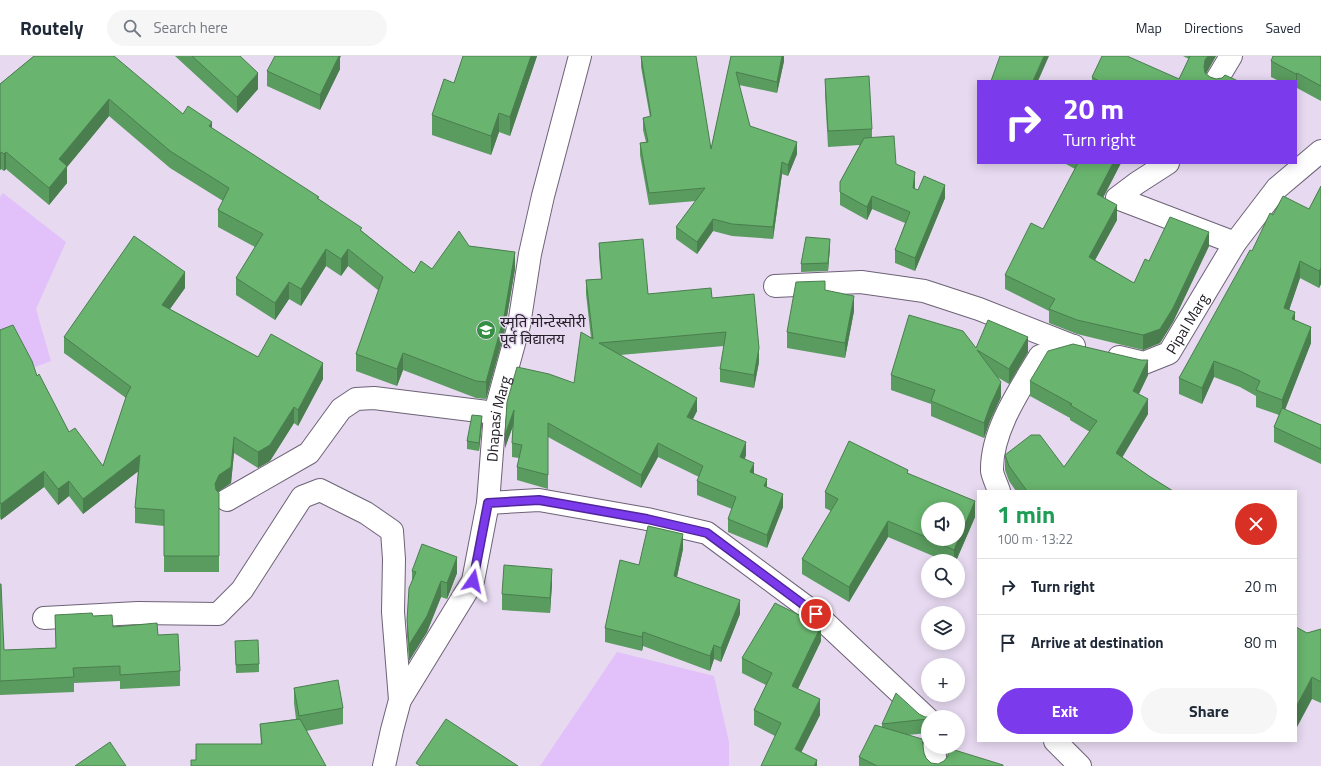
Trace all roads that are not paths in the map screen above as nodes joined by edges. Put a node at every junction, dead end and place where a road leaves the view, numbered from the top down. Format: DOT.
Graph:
graph roads {
  1 [pos="580,56"];
  2 [pos="1231,56"];
  3 [pos="1217,80"];
  4 [pos="1321,151"];
  5 [pos="1166,164"];
  6 [pos="1235,243"];
  7 [pos="775,286"];
  8 [pos="1073,346"];
  9 [pos="495,413"];
  10 [pos="999,490"];
  11 [pos="227,500"];
  12 [pos="488,503"];
  13 [pos="44,618"];
  14 [pos="400,700"];
  15 [pos="921,713"];
  16 [pos="1056,742"];
  17 [pos="935,754"];
  18 [pos="384,766"];
  19 [pos="936,766"];
  20 [pos="1080,766"];
  1 -- 9 [label="street, Dhapasi Marg"];
  2 -- 3 [label="street"];
  4 -- 6 [label="street, Pipal Marg"];
  5 -- 6 [label="street"];
  6 -- 8 [label="street, Pipal Marg"];
  7 -- 8 [label="street, Pipal Marg"];
  8 -- 10 [label="street"];
  9 -- 11 [label="street"];
  9 -- 12 [label="street, Dhapasi Marg"];
  12 -- 14 [label="street, Dhapasi Marg"];
  12 -- 15 [label="street"];
  13 -- 14 [label="street"];
  14 -- 18 [label="street, Dhapasi Marg"];
  16 -- 20 [label="street"];
  17 -- 19 [label="street"];
}
